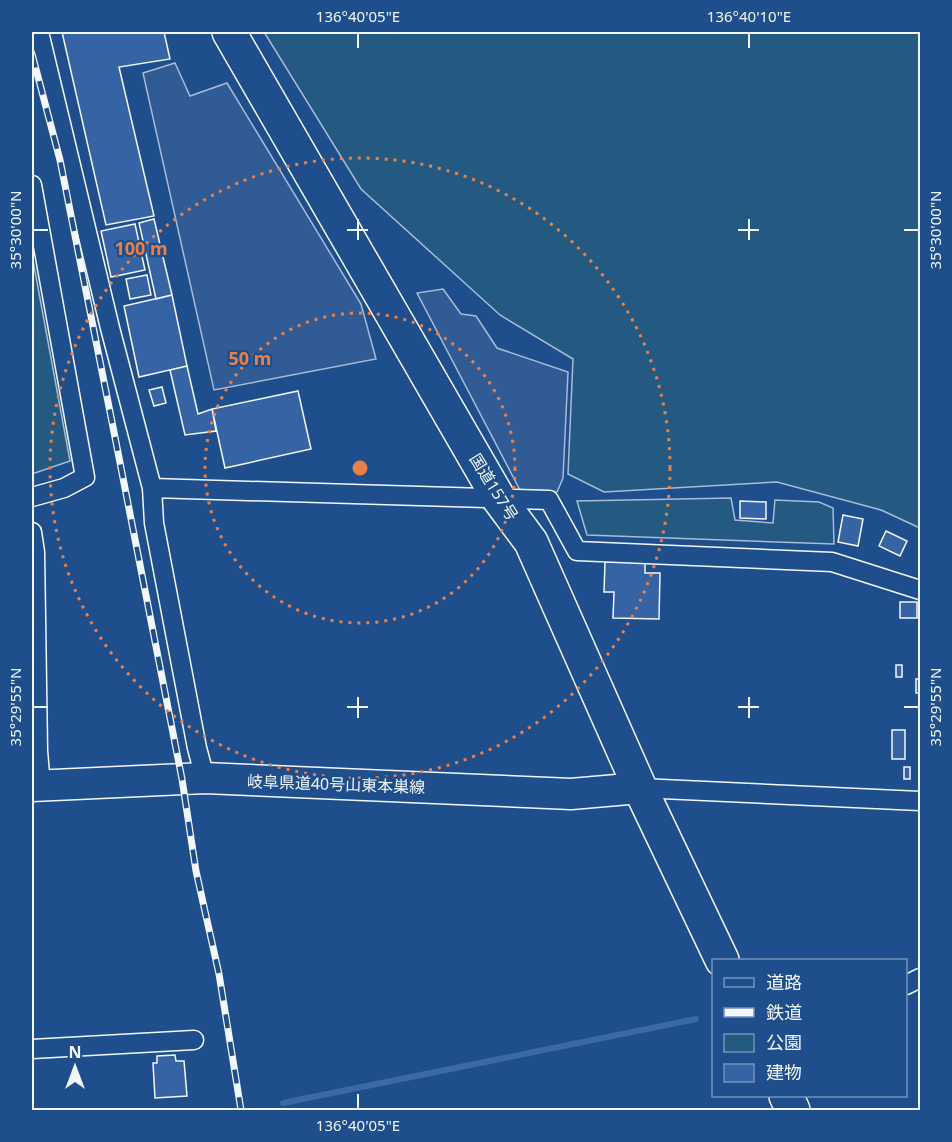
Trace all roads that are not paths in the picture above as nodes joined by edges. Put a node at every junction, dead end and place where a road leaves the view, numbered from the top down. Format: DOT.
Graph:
graph roads {
  1 [pos="39,32"];
  2 [pos="229,32"];
  3 [pos="32,185"];
  4 [pos="152,488"];
  5 [pos="32,497"];
  6 [pos="499,499"];
  7 [pos="32,531"];
  8 [pos="921,590"];
  9 [pos="205,778"];
  10 [pos="37,786"];
  11 [pos="640,788"];
  12 [pos="921,801"];
  13 [pos="722,959"];
  14 [pos="921,978"];
  15 [pos="907,985"];
  16 [pos="194,1040"];
  17 [pos="32,1049"];
  1 -- 4 [label="street"];
  2 -- 6 [label="highway, 国道157号"];
  3 -- 5 [label="street"];
  4 -- 6 [label="street"];
  4 -- 9 [label="street"];
  6 -- 8 [label="street"];
  6 -- 11 [label="highway, 国道157号"];
  7 -- 10 [label="street"];
  9 -- 10 [label="main road, 岐阜県道40号山東本巣線"];
  9 -- 11 [label="main road, 岐阜県道40号山東本巣線"];
  11 -- 12 [label="street"];
  11 -- 13 [label="highway, 国道157号"];
  14 -- 15 [label="street"];
  16 -- 17 [label="street"];
}
